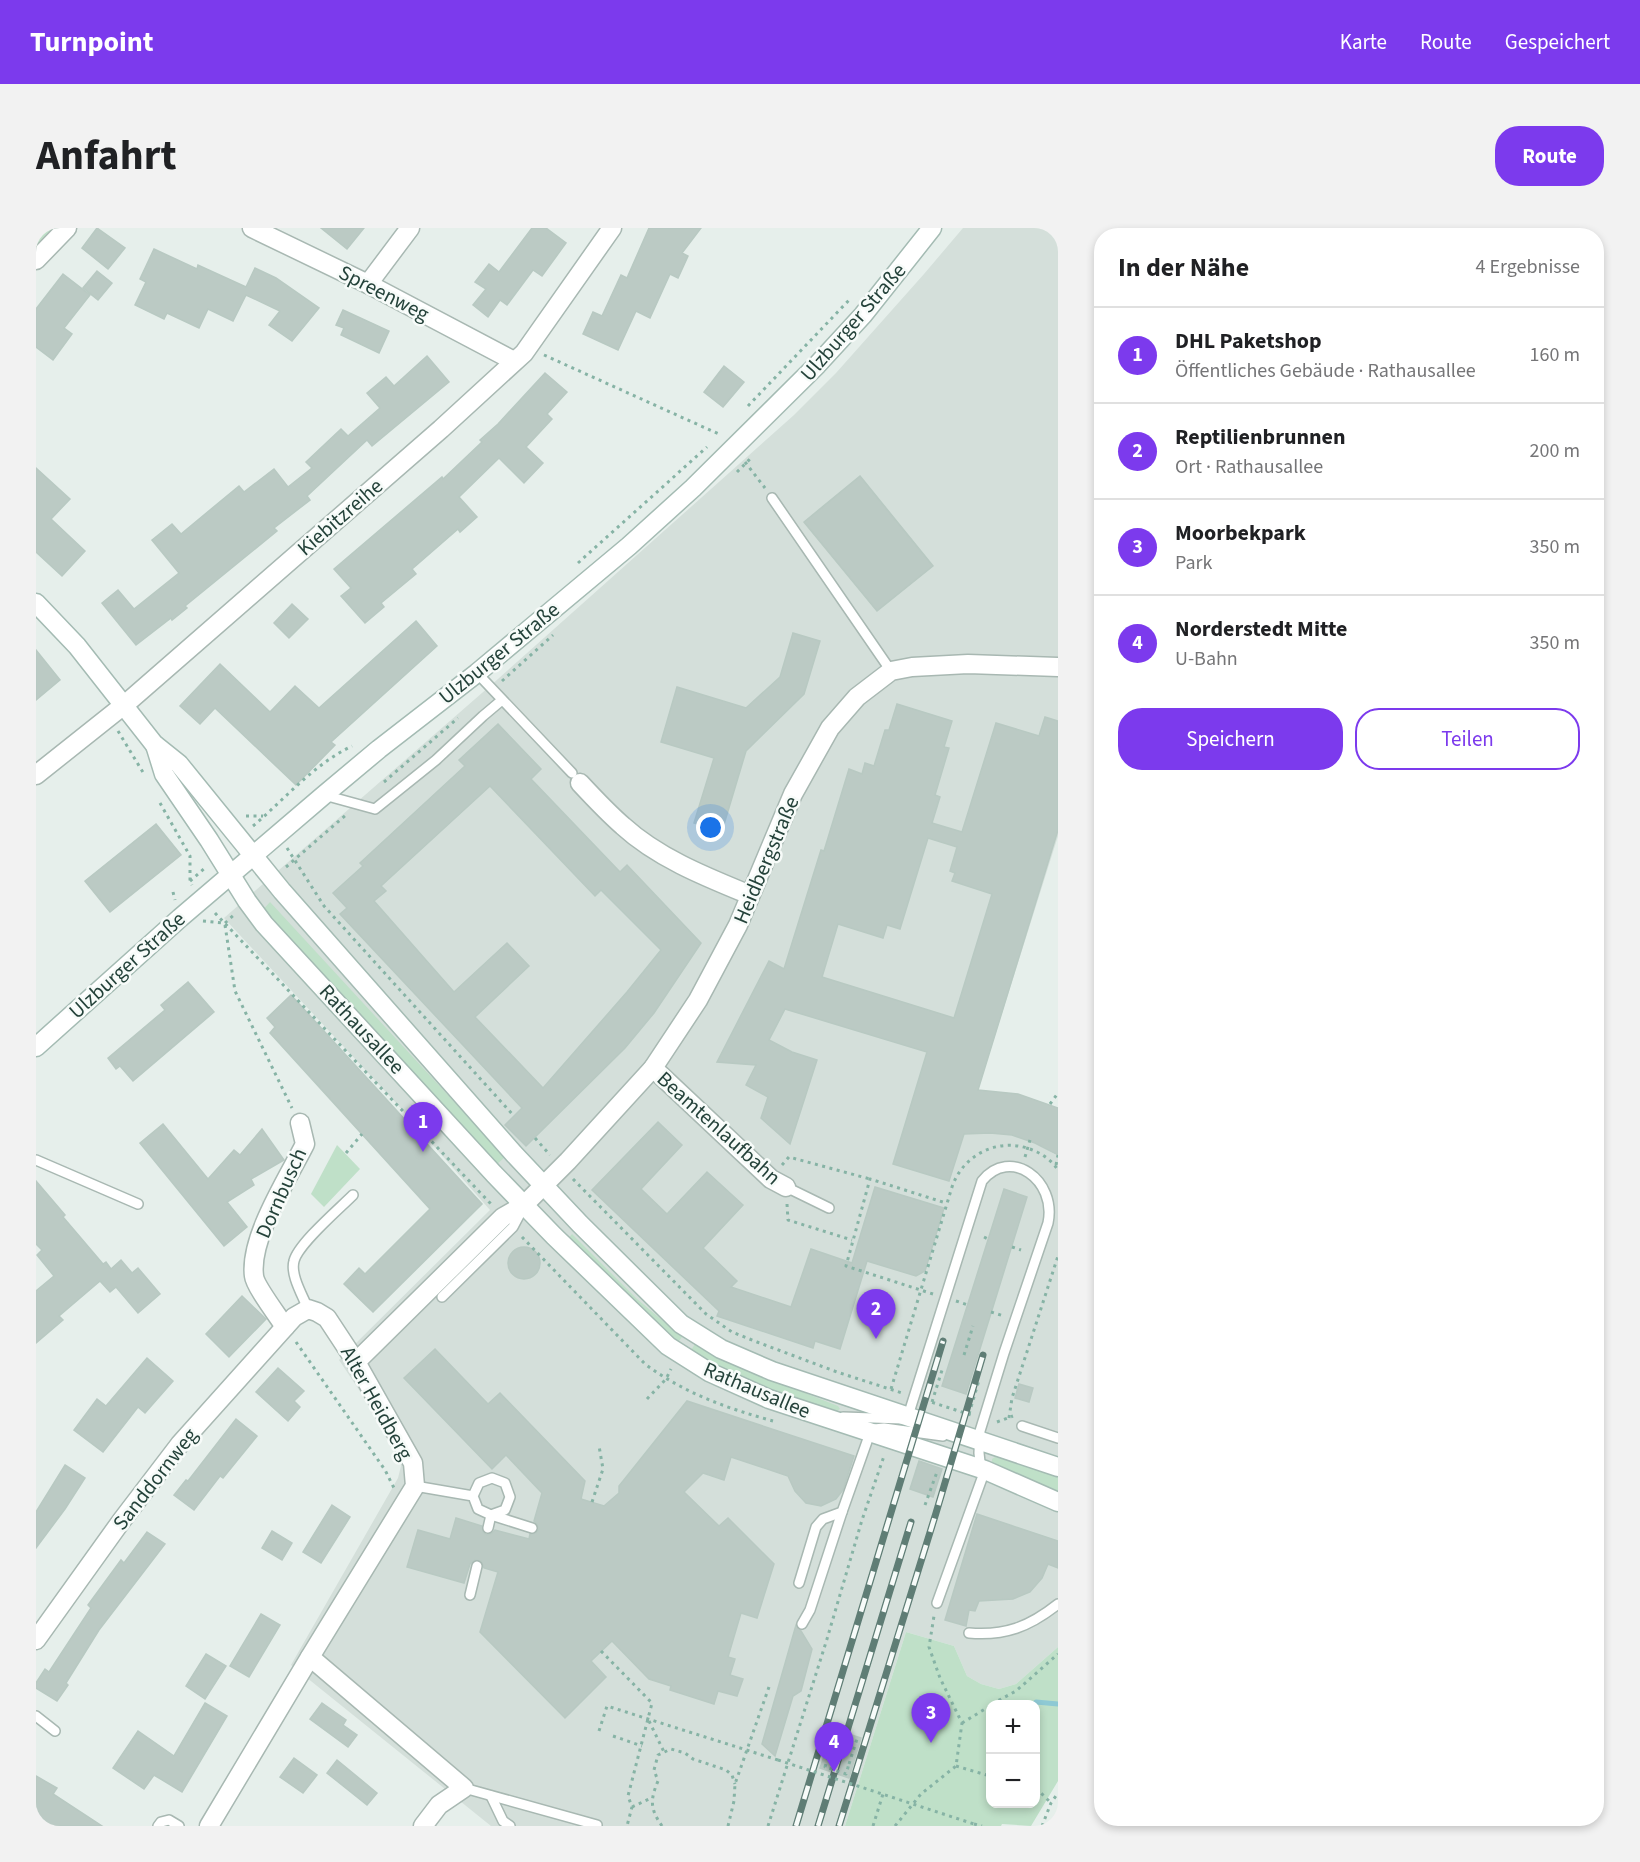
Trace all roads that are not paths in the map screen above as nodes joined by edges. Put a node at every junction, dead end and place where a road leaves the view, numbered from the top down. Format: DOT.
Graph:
graph roads {
  1 [pos="67,228"];
  2 [pos="252,228"];
  3 [pos="410,228"];
  4 [pos="612,228"];
  5 [pos="932,228"];
  6 [pos="36,260"];
  7 [pos="368,284"];
  8 [pos="514,361"];
  9 [pos="772,498"];
  10 [pos="36,603"];
  11 [pos="1058,667"];
  12 [pos="891,671"];
  13 [pos="477,674"];
  14 [pos="502,700"];
  15 [pos="125,705"];
  16 [pos="154,744"];
  17 [pos="36,776"];
  18 [pos="576,778"];
  19 [pos="324,795"];
  20 [pos="253,855"];
  21 [pos="230,875"];
  22 [pos="750,895"];
  23 [pos="36,1047"];
  24 [pos="653,1068"];
  25 [pos="300,1124"];
  26 [pos="36,1160"];
  27 [pos="778,1183"];
  28 [pos="544,1185"];
  29 [pos="353,1195"];
  30 [pos="138,1204"];
  31 [pos="524,1205"];
  32 [pos="829,1208"];
  33 [pos="442,1297"];
  34 [pos="308,1309"];
  35 [pos="285,1327"];
  36 [pos="356,1362"];
  37 [pos="851,1397"];
  38 [pos="908,1416"];
  39 [pos="866,1425"];
  40 [pos="1022,1426"];
  41 [pos="1058,1438"];
  42 [pos="979,1441"];
  43 [pos="1058,1467"];
  44 [pos="985,1470"];
  45 [pos="415,1486"];
  46 [pos="473,1496"];
  47 [pos="1058,1502"];
  48 [pos="843,1512"];
  49 [pos="491,1515"];
  50 [pos="488,1528"];
  51 [pos="532,1528"];
  52 [pos="477,1566"];
  53 [pos="800,1583"];
  54 [pos="470,1595"];
  55 [pos="938,1603"];
  56 [pos="1058,1604"];
  57 [pos="802,1624"];
  58 [pos="969,1633"];
  59 [pos="36,1640"];
  60 [pos="310,1657"];
  61 [pos="36,1716"];
  62 [pos="55,1731"];
  63 [pos="464,1788"];
  64 [pos="491,1796"];
  65 [pos="158,1826"];
  66 [pos="179,1826"];
  67 [pos="209,1826"];
  68 [pos="423,1826"];
  69 [pos="510,1826"];
  70 [pos="597,1826"];
  1 -- 6 [label="street"];
  2 -- 7 [label="street, Spreenweg"];
  3 -- 7 [label="street"];
  4 -- 8 [label="street, Kiebitzreihe"];
  5 -- 13 [label="street, Ulzburger Straße"];
  7 -- 8 [label="street, Spreenweg"];
  8 -- 15 [label="street, Kiebitzreihe"];
  9 -- 12 [label="lane"];
  10 -- 15 [label="street"];
  11 -- 12 [label="street, Heidbergstraße"];
  12 -- 22 [label="street, Heidbergstraße"];
  13 -- 14 [label="lane"];
  13 -- 19 [label="street, Ulzburger Straße"];
  14 -- 18 [label="lane"];
  14 -- 19 [label="lane"];
  15 -- 16 [label="street"];
  15 -- 17 [label="street, Kiebitzreihe"];
  16 -- 20 [label="street, Rathausallee"];
  16 -- 21 [label="street, Rathausallee"];
  18 -- 22 [label="street"];
  19 -- 20 [label="street, Ulzburger Straße"];
  20 -- 21 [label="street, Ulzburger Straße"];
  20 -- 28 [label="street, Rathausallee"];
  21 -- 23 [label="street, Ulzburger Straße"];
  21 -- 31 [label="street, Rathausallee"];
  22 -- 24 [label="street, Heidbergstraße"];
  24 -- 27 [label="street, Beamtenlaufbahn"];
  24 -- 28 [label="street, Heidbergstraße"];
  25 -- 35 [label="street, Dornbusch"];
  26 -- 30 [label="lane"];
  27 -- 32 [label="lane"];
  28 -- 31 [label="street"];
  28 -- 37 [label="street, Rathausallee"];
  29 -- 34 [label="lane"];
  31 -- 33 [label="lane"];
  31 -- 36 [label="street"];
  31 -- 39 [label="street, Rathausallee"];
  34 -- 35 [label="street"];
  34 -- 36 [label="street, Alter Heidberg"];
  35 -- 59 [label="street, Sanddornweg"];
  36 -- 45 [label="street, Alter Heidberg"];
  37 -- 38 [label="street, Rathausallee"];
  37 -- 39 [label="lane"];
  38 -- 39 [label="lane"];
  38 -- 42 [label="street, Rathausallee"];
  38 -- 42 [label="lane"];
  39 -- 42 [label="lane, Rathausallee"];
  39 -- 44 [label="street, Rathausallee"];
  39 -- 48 [label="lane"];
  40 -- 41 [label="lane"];
  42 -- 43 [label="street, Rathausallee"];
  42 -- 44 [label="lane"];
  44 -- 47 [label="street, Rathausallee"];
  44 -- 55 [label="lane"];
  45 -- 46 [label="lane"];
  45 -- 60 [label="street, Alter Heidberg"];
  46 -- 49 [label="lane"];
  46 -- 49 [label="lane"];
  48 -- 53 [label="lane"];
  48 -- 57 [label="lane"];
  49 -- 50 [label="lane"];
  49 -- 51 [label="lane"];
  52 -- 54 [label="lane"];
  56 -- 58 [label="lane"];
  60 -- 63 [label="street"];
  60 -- 67 [label="street, Alter Heidberg"];
  61 -- 62 [label="lane"];
  63 -- 64 [label="lane"];
  63 -- 68 [label="street"];
  64 -- 69 [label="lane"];
  64 -- 70 [label="lane"];
  65 -- 66 [label="lane"];
}
